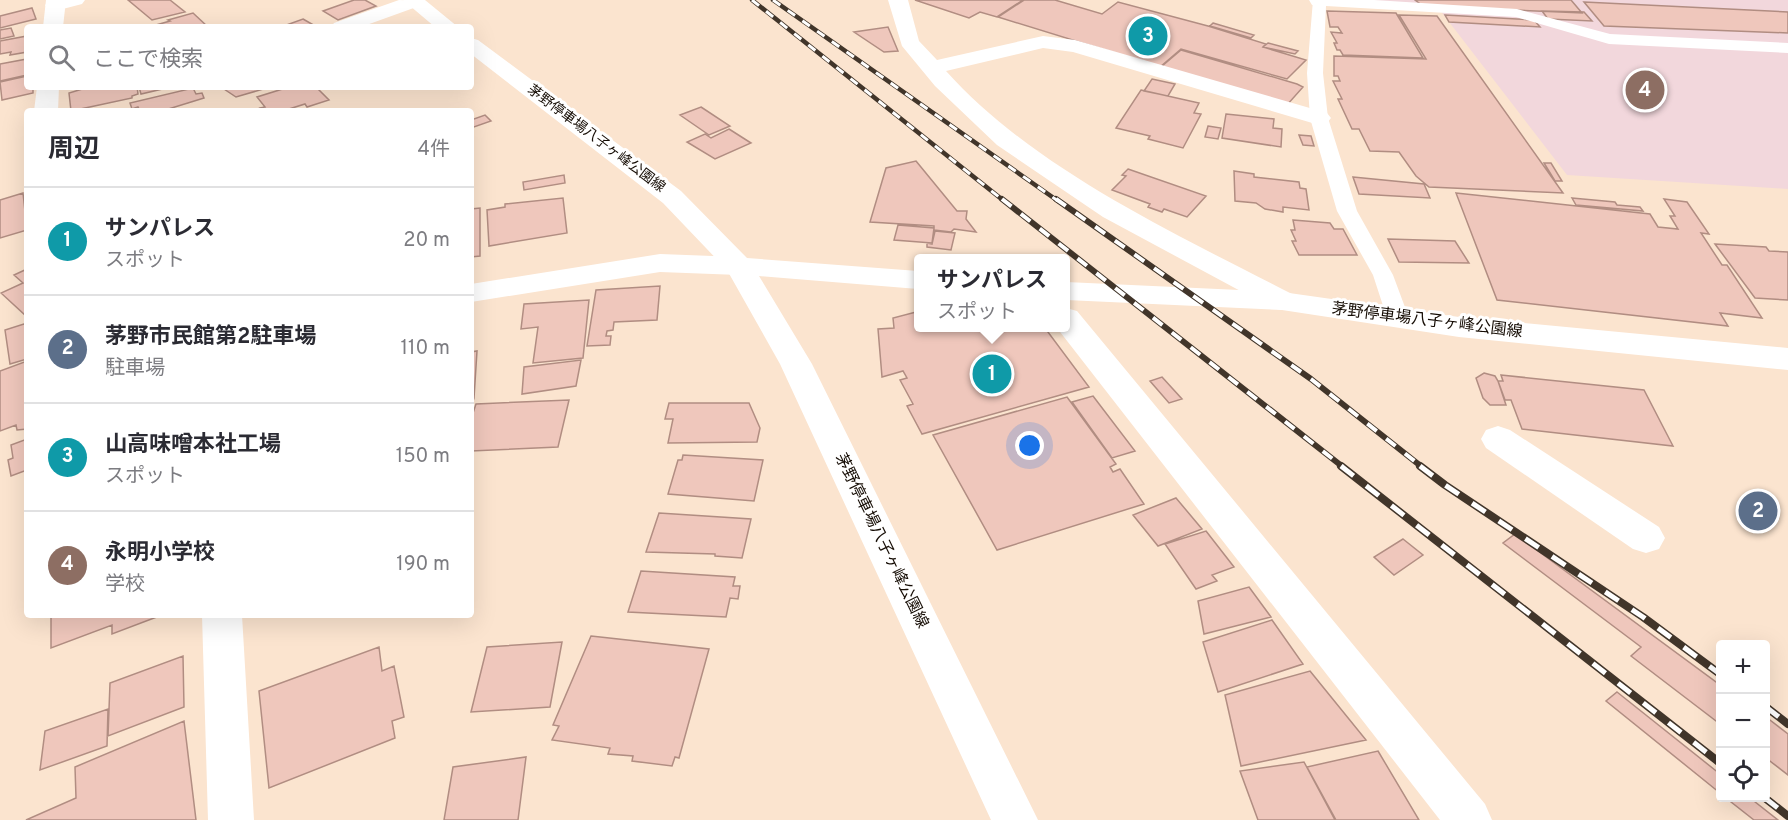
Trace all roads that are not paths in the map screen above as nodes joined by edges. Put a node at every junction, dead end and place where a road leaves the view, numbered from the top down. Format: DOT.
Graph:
graph roads {
  1 [pos="75,0"];
  2 [pos="898,0"];
  3 [pos="414,1"];
  4 [pos="1319,1"];
  5 [pos="56,3"];
  6 [pos="54,24"];
  7 [pos="349,24"];
  8 [pos="444,24"];
  9 [pos="474,46"];
  10 [pos="1788,48"];
  11 [pos="932,68"];
  12 [pos="48,90"];
  13 [pos="46,108"];
  14 [pos="1319,118"];
  15 [pos="739,266"];
  16 [pos="914,280"];
  17 [pos="1070,291"];
  18 [pos="474,293"];
  19 [pos="1282,301"];
  20 [pos="1398,318"];
  21 [pos="1070,324"];
  22 [pos="1788,359"];
  23 [pos="1498,439"];
  24 [pos="1646,538"];
  25 [pos="222,618"];
  26 [pos="231,820"];
  27 [pos="1015,820"];
  28 [pos="1469,820"];
  1 -- 5 [label="street"];
  2 -- 11 [label="street"];
  3 -- 7 [label="street"];
  3 -- 8 [label="street"];
  4 -- 10 [label="lane"];
  4 -- 14 [label="lane"];
  5 -- 6 [label="street"];
  9 -- 15 [label="street, 茅野停車場八子ヶ峰公園線"];
  11 -- 14 [label="street"];
  11 -- 19 [label="street"];
  12 -- 13 [label="street"];
  14 -- 20 [label="lane"];
  15 -- 16 [label="street"];
  15 -- 18 [label="street"];
  15 -- 27 [label="street, 茅野停車場八子ヶ峰公園線"];
  17 -- 19 [label="street, 茅野停車場八子ヶ峰公園線"];
  19 -- 20 [label="street, 茅野停車場八子ヶ峰公園線"];
  20 -- 22 [label="street, 茅野停車場八子ヶ峰公園線"];
  21 -- 28 [label="street"];
  23 -- 24 [label="street"];
  25 -- 26 [label="street"];
}
